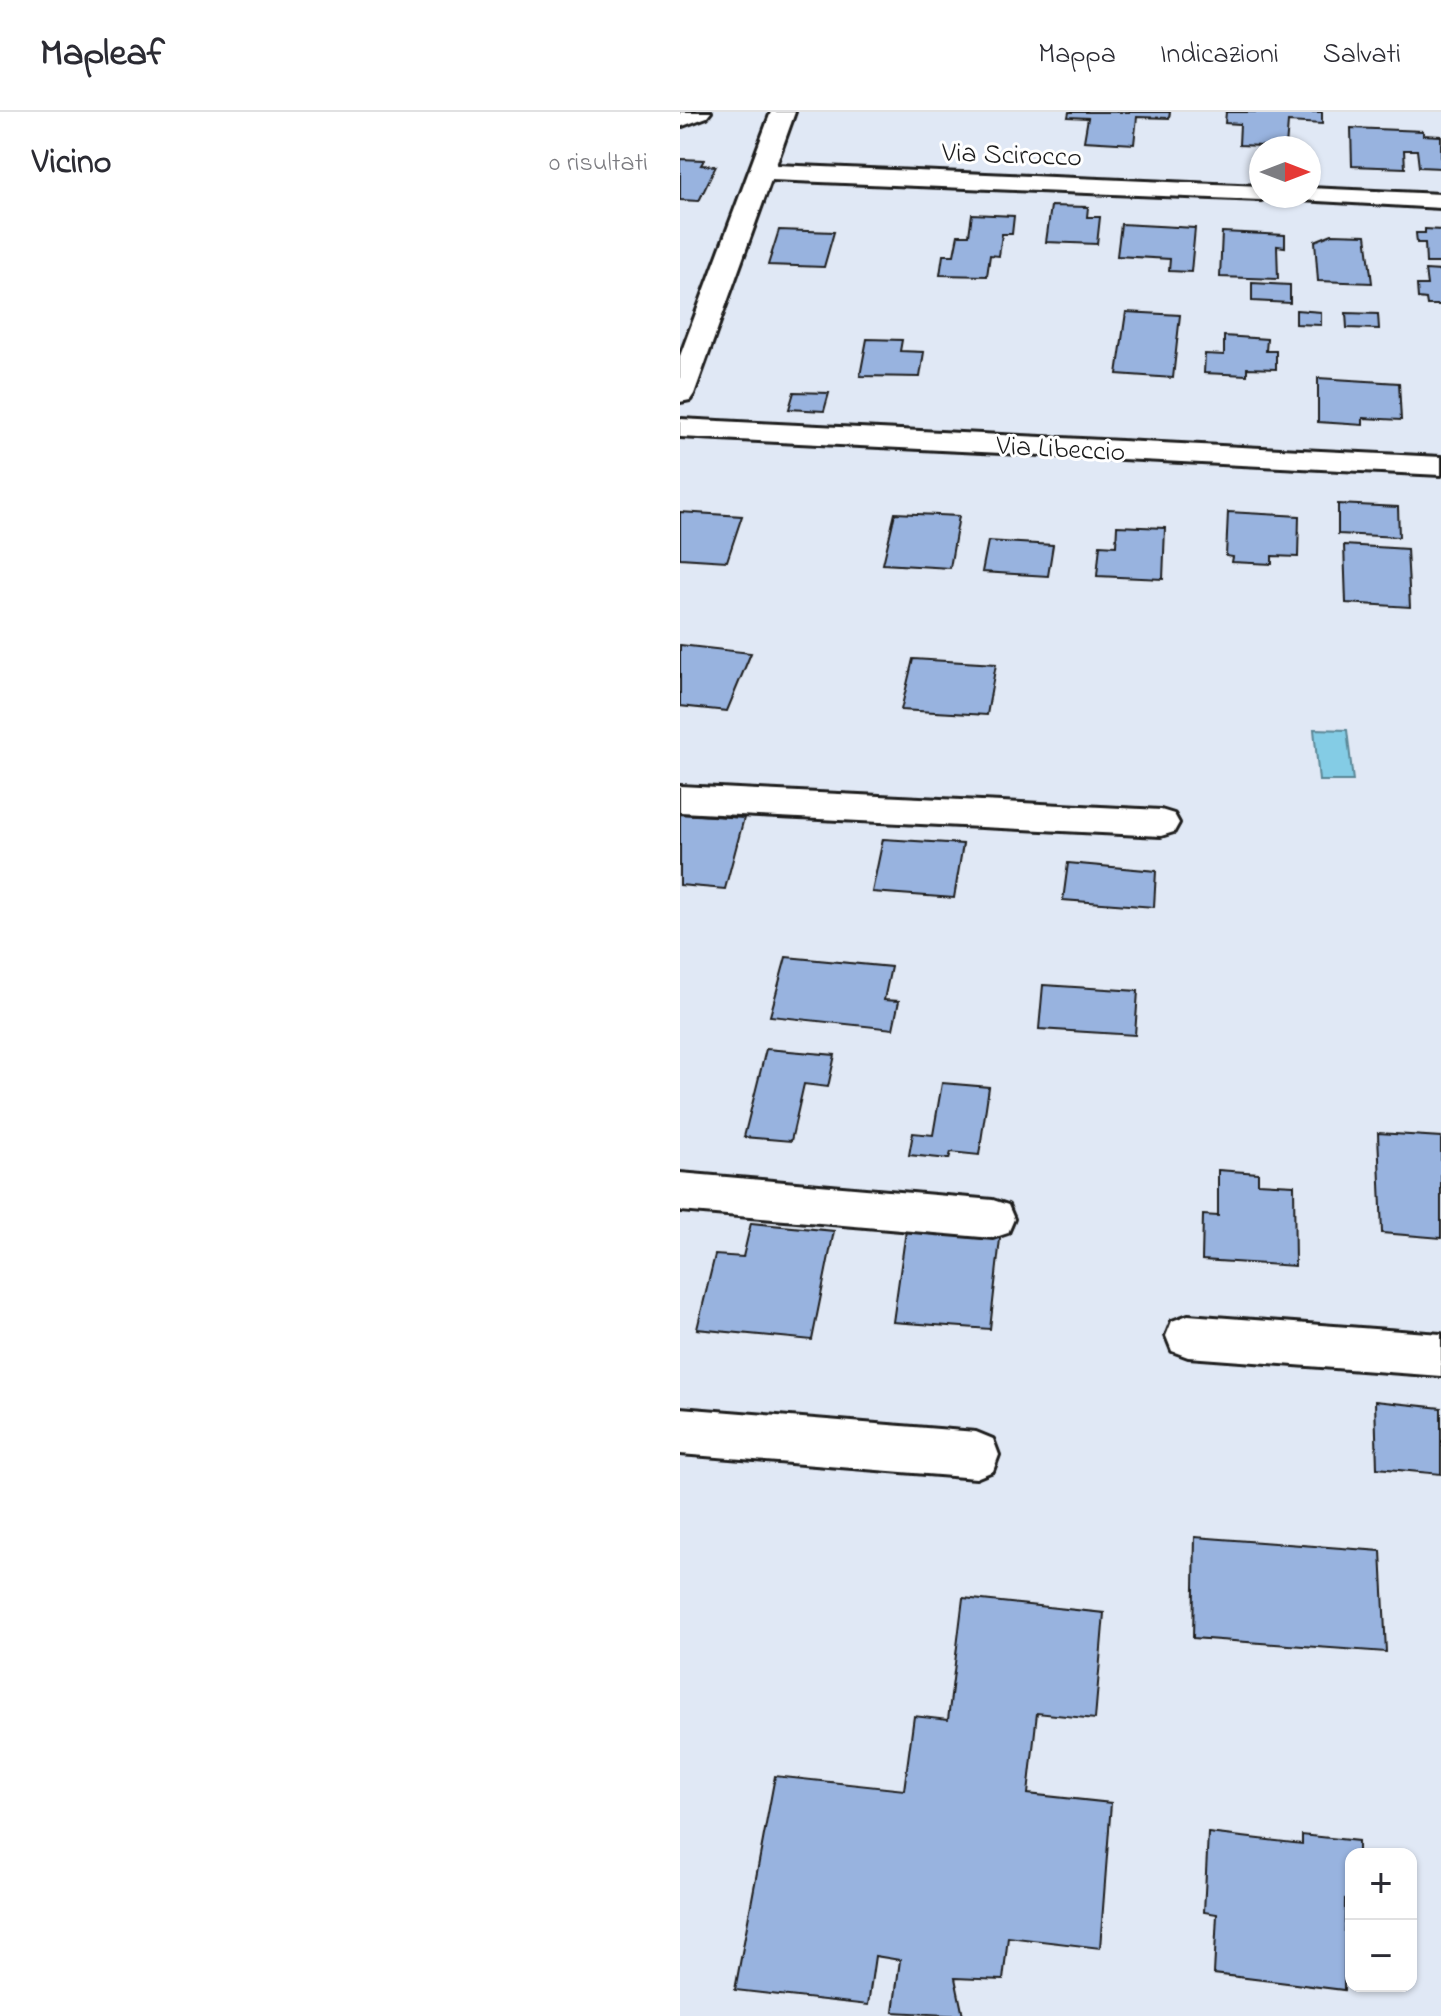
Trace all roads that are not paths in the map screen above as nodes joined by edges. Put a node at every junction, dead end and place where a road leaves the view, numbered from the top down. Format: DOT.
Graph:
graph roads {
  1 [pos="699,112"];
  2 [pos="783,112"];
  3 [pos="680,120"];
  4 [pos="760,172"];
  5 [pos="1249,192"];
  6 [pos="1321,196"];
  7 [pos="1441,201"];
  8 [pos="680,394"];
  9 [pos="680,428"];
  10 [pos="1441,466"];
  11 [pos="680,799"];
  12 [pos="1161,823"];
  13 [pos="680,1192"];
  14 [pos="993,1219"];
  15 [pos="1188,1336"];
  16 [pos="1441,1355"];
  17 [pos="680,1431"];
  18 [pos="976,1455"];
  1 -- 3 [label="street"];
  2 -- 4 [label="street"];
  4 -- 5 [label="street, Via Scirocco"];
  4 -- 8 [label="street"];
  6 -- 7 [label="street"];
  9 -- 10 [label="street, Via Libeccio"];
  11 -- 12 [label="street"];
  13 -- 14 [label="street"];
  15 -- 16 [label="street"];
  17 -- 18 [label="street"];
}
